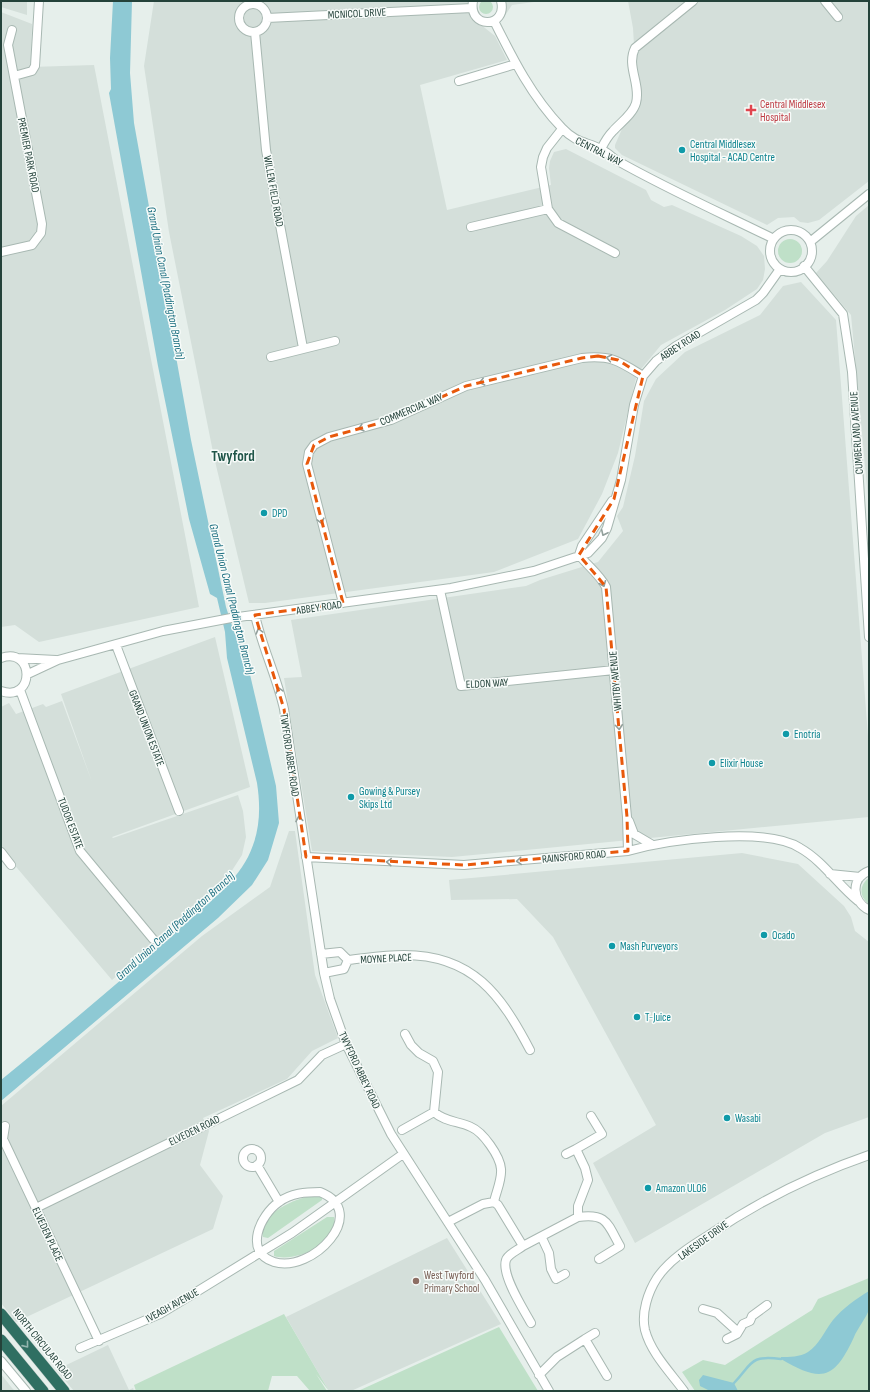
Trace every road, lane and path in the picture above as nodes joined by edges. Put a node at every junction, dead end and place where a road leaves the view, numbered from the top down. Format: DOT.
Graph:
graph roads {
  1 [pos="39,1"];
  2 [pos="501,1"];
  3 [pos="693,1"];
  4 [pos="825,1"];
  5 [pos="254,2"];
  6 [pos="472,5"];
  7 [pos="838,17"];
  8 [pos="267,18"];
  9 [pos="494,21"];
  10 [pos="12,30"];
  11 [pos="255,32"];
  12 [pos="516,64"];
  13 [pos="14,76"];
  14 [pos="459,81"];
  15 [pos="562,129"];
  16 [pos="601,149"];
  17 [pos="869,194"];
  18 [pos="548,209"];
  19 [pos="471,228"];
  20 [pos="774,239"];
  21 [pos="810,242"];
  22 [pos="1,252"];
  23 [pos="615,253"];
  24 [pos="804,266"];
  25 [pos="780,269"];
  26 [pos="335,341"];
  27 [pos="303,348"];
  28 [pos="271,356"];
  29 [pos="643,376"];
  30 [pos="579,555"];
  31 [pos="440,590"];
  32 [pos="343,604"];
  33 [pos="255,615"];
  34 [pos="869,637"];
  35 [pos="116,645"];
  36 [pos="1,649"];
  37 [pos="14,657"];
  38 [pos="1,658"];
  39 [pos="58,660"];
  40 [pos="614,670"];
  41 [pos="28,674"];
  42 [pos="20,690"];
  43 [pos="2,693"];
  44 [pos="178,811"];
  45 [pos="628,817"];
  46 [pos="651,844"];
  47 [pos="628,851"];
  48 [pos="1,852"];
  49 [pos="306,857"];
  50 [pos="11,865"];
  51 [pos="866,872"];
  52 [pos="830,874"];
  53 [pos="858,901"];
  54 [pos="869,910"];
  55 [pos="153,939"];
  56 [pos="321,954"];
  57 [pos="348,960"];
  58 [pos="324,973"];
  59 [pos="406,1034"];
  60 [pos="346,1044"];
  61 [pos="530,1050"];
  62 [pos="434,1112"];
  63 [pos="591,1116"];
  64 [pos="4,1126"];
  65 [pos="402,1130"];
  66 [pos="576,1150"];
  67 [pos="404,1154"];
  68 [pos="566,1154"];
  69 [pos="869,1155"];
  70 [pos="257,1165"];
  71 [pos="279,1202"];
  72 [pos="494,1202"];
  73 [pos="336,1203"];
  74 [pos="36,1208"];
  75 [pos="578,1217"];
  76 [pos="448,1222"];
  77 [pos="542,1238"];
  78 [pos="523,1246"];
  79 [pos="261,1254"];
  80 [pos="599,1259"];
  81 [pos="565,1274"];
  82 [pos="767,1305"];
  83 [pos="703,1309"];
  84 [pos="1,1314"];
  85 [pos="531,1323"];
  86 [pos="595,1332"];
  87 [pos="738,1332"];
  88 [pos="585,1339"];
  89 [pos="727,1339"];
  90 [pos="1,1340"];
  91 [pos="98,1341"];
  92 [pos="80,1348"];
  93 [pos="1,1361"];
  94 [pos="539,1375"];
  95 [pos="607,1376"];
  96 [pos="26,1391"];
  97 [pos="43,1391"];
  98 [pos="64,1391"];
  99 [pos="549,1391"];
  100 [pos="684,1391"];
  1 -- 13 [label="street"];
  2 -- 9 [label="street"];
  3 -- 16 [label="street"];
  4 -- 7 [label="street"];
  5 -- 8 [label="street"];
  5 -- 11 [label="street"];
  6 -- 8 [label="street, MCNICOL DRIVE"];
  6 -- 9 [label="street"];
  8 -- 11 [label="street"];
  9 -- 12 [label="street, CENTRAL WAY"];
  10 -- 13 [label="street, PREMIER PARK ROAD"];
  11 -- 27 [label="street, WILLEN FIELD ROAD"];
  12 -- 14 [label="street"];
  12 -- 15 [label="street, CENTRAL WAY"];
  13 -- 22 [label="street, PREMIER PARK ROAD"];
  15 -- 16 [label="street, CENTRAL WAY"];
  15 -- 18 [label="street"];
  16 -- 20 [label="street, CENTRAL WAY"];
  17 -- 21 [label="street"];
  18 -- 19 [label="street"];
  18 -- 23 [label="street"];
  20 -- 21 [label="street"];
  20 -- 25 [label="street"];
  21 -- 24 [label="street"];
  24 -- 25 [label="street"];
  24 -- 34 [label="street, CUMBERLAND AVENUE"];
  25 -- 29 [label="street, ABBEY ROAD"];
  26 -- 27 [label="street"];
  27 -- 28 [label="street"];
  29 -- 30 [label="street, ABBEY ROAD"];
  29 -- 32 [label="street, COMMERCIAL WAY, one-way"];
  30 -- 31 [label="street, ABBEY ROAD"];
  30 -- 40 [label="street, WHITBY AVENUE, one-way"];
  31 -- 32 [label="street, ABBEY ROAD"];
  31 -- 40 [label="street, ELDON WAY"];
  32 -- 33 [label="street, ABBEY ROAD"];
  33 -- 35 [label="street, ABBEY ROAD"];
  49 -- 33 [label="street, TWYFORD ABBEY ROAD, one-way"];
  35 -- 39 [label="street, ABBEY ROAD"];
  35 -- 44 [label="street, GRAND UNION ESTATE"];
  36 -- 37 [label="street"];
  37 -- 38 [label="street, ABBEY ROAD"];
  37 -- 39 [label="street, ABBEY ROAD"];
  37 -- 41 [label="street"];
  39 -- 41 [label="street, ABBEY ROAD"];
  40 -- 45 [label="street, WHITBY AVENUE, one-way"];
  41 -- 42 [label="street"];
  42 -- 43 [label="street"];
  42 -- 55 [label="street, TUDOR ESTATE"];
  45 -- 46 [label="street, WHITBY AVENUE"];
  45 -- 47 [label="street, WHITBY AVENUE"];
  46 -- 47 [label="street, RAINSFORD ROAD"];
  46 -- 52 [label="street, RAINSFORD ROAD"];
  47 -- 49 [label="street, RAINSFORD ROAD, one-way"];
  48 -- 50 [label="street"];
  49 -- 56 [label="street, TWYFORD ABBEY ROAD"];
  51 -- 52 [label="street"];
  51 -- 53 [label="street"];
  52 -- 53 [label="street, RAINSFORD ROAD"];
  53 -- 54 [label="street, RAINSFORD ROAD"];
  56 -- 57 [label="street, MOYNE PLACE"];
  56 -- 58 [label="street, TWYFORD ABBEY ROAD"];
  57 -- 58 [label="street"];
  57 -- 61 [label="street, MOYNE PLACE"];
  58 -- 60 [label="street, TWYFORD ABBEY ROAD"];
  59 -- 62 [label="street"];
  60 -- 67 [label="street, TWYFORD ABBEY ROAD"];
  60 -- 74 [label="street, ELVEDEN ROAD"];
  62 -- 65 [label="street"];
  62 -- 72 [label="street"];
  63 -- 66 [label="street"];
  64 -- 74 [label="street, ELVEDEN PLACE"];
  66 -- 68 [label="street"];
  66 -- 75 [label="street"];
  67 -- 73 [label="street, IVEAGH AVENUE"];
  67 -- 76 [label="street, TWYFORD ABBEY ROAD"];
  69 -- 100 [label="street, LAKESIDE DRIVE"];
  70 -- 71 [label="street"];
  71 -- 73 [label="street"];
  71 -- 79 [label="street"];
  72 -- 76 [label="street"];
  72 -- 78 [label="street"];
  73 -- 79 [label="street, IVEAGH AVENUE"];
  73 -- 79 [label="street"];
  74 -- 91 [label="street, ELVEDEN PLACE"];
  75 -- 77 [label="street"];
  75 -- 80 [label="street"];
  76 -- 94 [label="street, TWYFORD ABBEY ROAD"];
  77 -- 78 [label="street"];
  77 -- 81 [label="street"];
  78 -- 85 [label="street"];
  79 -- 91 [label="street, IVEAGH AVENUE"];
  82 -- 87 [label="street"];
  83 -- 87 [label="street"];
  84 -- 98 [label="highway, NORTH CIRCULAR ROAD, one-way"];
  86 -- 88 [label="street"];
  87 -- 89 [label="street"];
  88 -- 94 [label="street"];
  88 -- 95 [label="street"];
  90 -- 97 [label="highway"];
  91 -- 92 [label="street, IVEAGH AVENUE"];
  93 -- 96 [label="street"];
  94 -- 99 [label="street, TWYFORD ABBEY ROAD"];
}
